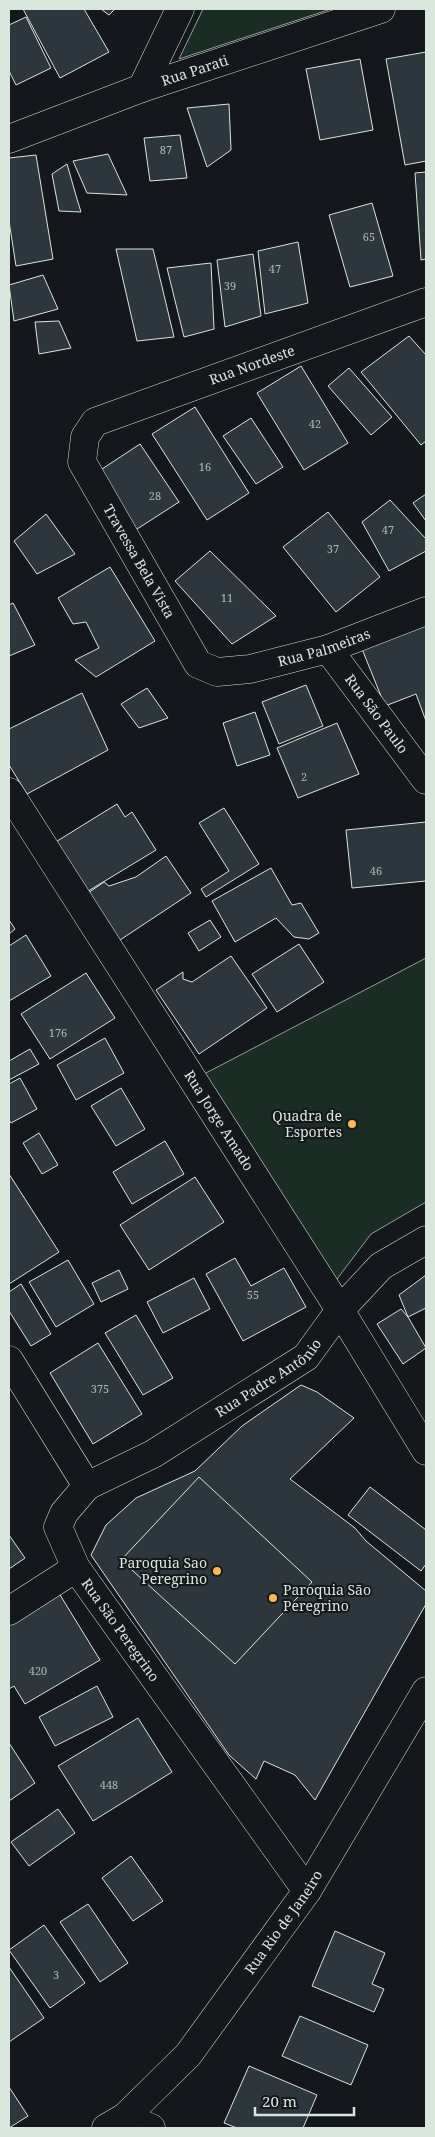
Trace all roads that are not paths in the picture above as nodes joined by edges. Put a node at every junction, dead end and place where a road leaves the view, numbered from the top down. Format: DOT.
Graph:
graph roads {
  1 [pos="180,9"];
  2 [pos="381,9"];
  3 [pos="142,88"];
  4 [pos="9,139"];
  5 [pos="426,302"];
  6 [pos="85,437"];
  7 [pos="426,611"];
  8 [pos="328,648"];
  9 [pos="217,672"];
  10 [pos="426,780"];
  11 [pos="9,792"];
  12 [pos="426,1240"];
  13 [pos="340,1310"];
  14 [pos="9,1360"];
  15 [pos="426,1451"];
  16 [pos="86,1486"];
  17 [pos="76,1568"];
  18 [pos="9,1611"];
  19 [pos="426,1691"];
  20 [pos="307,1891"];
  21 [pos="116,2123"];
  22 [pos="151,2128"];
  1 -- 3 [label="street"];
  2 -- 3 [label="street, Rua Parati"];
  3 -- 4 [label="street, Rua Parati"];
  5 -- 6 [label="street, Rua Nordeste"];
  6 -- 9 [label="street, Travessa Bela Vista"];
  7 -- 8 [label="street, Rua Palmeiras"];
  8 -- 9 [label="street, Rua Palmeiras"];
  8 -- 10 [label="street, Rua São Paulo"];
  11 -- 13 [label="street, Rua Jorge Amado"];
  12 -- 13 [label="street, Rua Padre Antônio"];
  13 -- 15 [label="street, Rua Jorge Amado"];
  13 -- 16 [label="street, Rua Padre Antônio"];
  14 -- 16 [label="street"];
  16 -- 17 [label="street, Rua São Peregrino"];
  17 -- 18 [label="street"];
  17 -- 20 [label="street, Rua São Peregrino"];
  19 -- 20 [label="street, Rua Rio de Janeiro"];
  20 -- 21 [label="street, Rua Rio de Janeiro"];
  21 -- 22 [label="street"];
}
